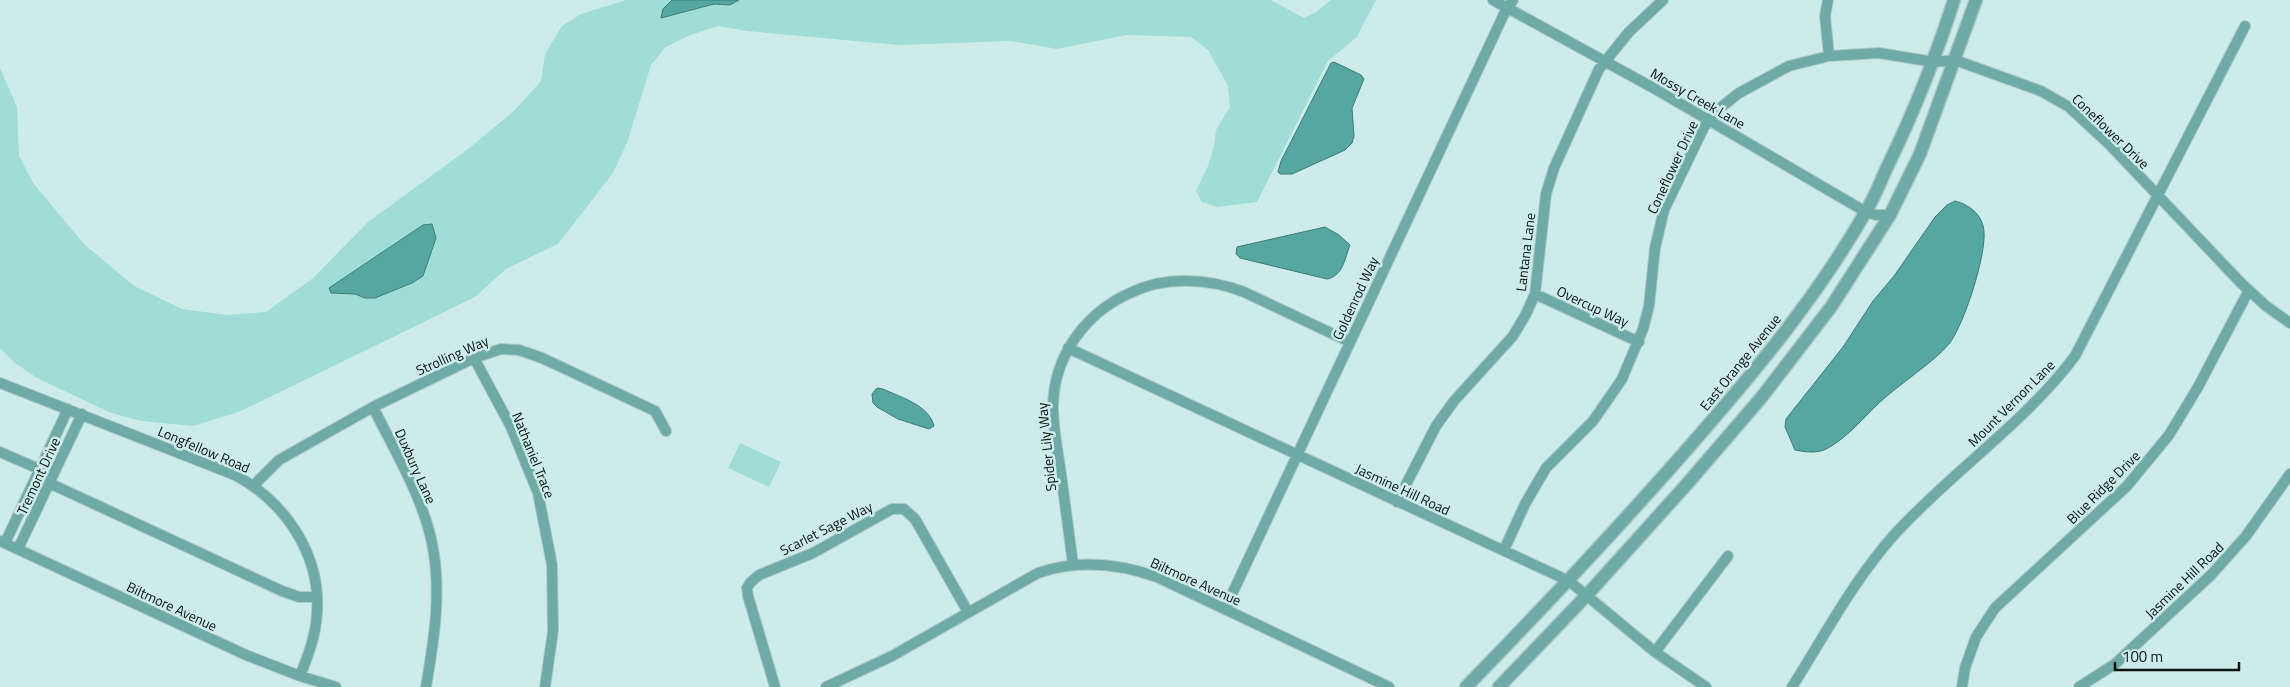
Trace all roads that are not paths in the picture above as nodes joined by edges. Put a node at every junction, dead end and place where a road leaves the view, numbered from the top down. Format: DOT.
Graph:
graph roads {
  1 [pos="1493,0"];
  2 [pos="1663,0"];
  3 [pos="1828,0"];
  4 [pos="1954,0"];
  5 [pos="1976,0"];
  6 [pos="1510,4"];
  7 [pos="2245,26"];
  8 [pos="1940,41"];
  9 [pos="1829,56"];
  10 [pos="1955,60"];
  11 [pos="1604,61"];
  12 [pos="1934,62"];
  13 [pos="1709,120"];
  14 [pos="2158,196"];
  15 [pos="1866,212"];
  16 [pos="1890,214"];
  17 [pos="2249,290"];
  18 [pos="1535,294"];
  19 [pos="2290,323"];
  20 [pos="1350,342"];
  21 [pos="1639,342"];
  22 [pos="1068,348"];
  23 [pos="474,358"];
  24 [pos="0,383"];
  25 [pos="373,407"];
  26 [pos="68,409"];
  27 [pos="82,414"];
  28 [pos="666,431"];
  29 [pos="0,452"];
  30 [pos="1297,455"];
  31 [pos="39,469"];
  32 [pos="2290,474"];
  33 [pos="49,483"];
  34 [pos="254,485"];
  35 [pos="1397,502"];
  36 [pos="2,542"];
  37 [pos="18,549"];
  38 [pos="1504,550"];
  39 [pos="1728,556"];
  40 [pos="1073,564"];
  41 [pos="1569,581"];
  42 [pos="1587,595"];
  43 [pos="316,597"];
  44 [pos="1225,609"];
  45 [pos="968,612"];
  46 [pos="1655,652"];
  47 [pos="300,676"];
  48 [pos="336,687"];
  49 [pos="426,687"];
  50 [pos="545,687"];
  51 [pos="775,687"];
  52 [pos="826,687"];
  53 [pos="1389,687"];
  54 [pos="1466,687"];
  55 [pos="1500,687"];
  56 [pos="1706,687"];
  57 [pos="1792,687"];
  58 [pos="1962,687"];
  59 [pos="2079,687"];
  1 -- 6 [label="street, Mossy Creek Lane"];
  2 -- 11 [label="street, Lantana Lane"];
  3 -- 9 [label="street"];
  4 -- 8 [label="street, East Orange Avenue"];
  5 -- 10 [label="street"];
  6 -- 11 [label="street, Mossy Creek Lane"];
  6 -- 20 [label="street, Goldenrod Way"];
  7 -- 14 [label="street, Mount Vernon Lane"];
  8 -- 10 [label="street"];
  8 -- 12 [label="street, East Orange Avenue"];
  9 -- 12 [label="street, Coneflower Drive"];
  9 -- 13 [label="street, Coneflower Drive"];
  10 -- 12 [label="street, Coneflower Drive"];
  10 -- 14 [label="street, Coneflower Drive"];
  10 -- 16 [label="street"];
  11 -- 13 [label="street, Mossy Creek Lane"];
  11 -- 18 [label="street, Lantana Lane"];
  12 -- 15 [label="street, East Orange Avenue"];
  13 -- 15 [label="street, Mossy Creek Lane"];
  13 -- 21 [label="street, Coneflower Drive"];
  14 -- 17 [label="street, Coneflower Drive"];
  14 -- 57 [label="street, Mount Vernon Lane"];
  15 -- 16 [label="street, Mossy Creek Lane"];
  15 -- 41 [label="street, East Orange Avenue"];
  16 -- 42 [label="street"];
  17 -- 19 [label="street, Coneflower Drive"];
  17 -- 58 [label="street, Blue Ridge Drive"];
  18 -- 21 [label="street, Overcup Way"];
  18 -- 35 [label="street, Lantana Lane"];
  20 -- 22 [label="street, Spider Lily Way"];
  20 -- 30 [label="street, Goldenrod Way"];
  21 -- 38 [label="street, Coneflower Drive"];
  22 -- 30 [label="street, Jasmine Hill Road"];
  22 -- 40 [label="street, Spider Lily Way"];
  23 -- 25 [label="street, Strolling Way"];
  23 -- 28 [label="street, Strolling Way"];
  23 -- 50 [label="street, Nathaniel Trace"];
  24 -- 26 [label="street, Longfellow Road"];
  25 -- 34 [label="street, Strolling Way"];
  25 -- 49 [label="street, Duxbury Lane"];
  26 -- 27 [label="street, Longfellow Road"];
  26 -- 31 [label="street, Tremont Drive"];
  27 -- 33 [label="street, Tremont Drive"];
  27 -- 34 [label="street, Longfellow Road"];
  29 -- 31 [label="street"];
  30 -- 35 [label="street, Jasmine Hill Road"];
  30 -- 44 [label="street, Goldenrod Way"];
  31 -- 36 [label="street, Tremont Drive"];
  32 -- 59 [label="street, Jasmine Hill Road"];
  33 -- 37 [label="street, Tremont Drive"];
  33 -- 43 [label="street"];
  34 -- 43 [label="street, Longfellow Road"];
  35 -- 38 [label="street, Jasmine Hill Road"];
  36 -- 37 [label="street, Biltmore Avenue"];
  37 -- 47 [label="street, Biltmore Avenue"];
  38 -- 41 [label="street, Jasmine Hill Road"];
  39 -- 46 [label="street"];
  40 -- 44 [label="street, Biltmore Avenue"];
  40 -- 45 [label="street, Biltmore Avenue"];
  41 -- 42 [label="street, Jasmine Hill Road"];
  41 -- 54 [label="street, East Orange Avenue"];
  42 -- 46 [label="street, Jasmine Hill Road"];
  42 -- 55 [label="street"];
  43 -- 47 [label="street, Longfellow Road"];
  44 -- 53 [label="street, Biltmore Avenue"];
  45 -- 51 [label="street, Scarlet Sage Way"];
  45 -- 52 [label="street, Biltmore Avenue"];
  46 -- 56 [label="street, Jasmine Hill Road"];
  47 -- 48 [label="street, Biltmore Avenue"];
}
